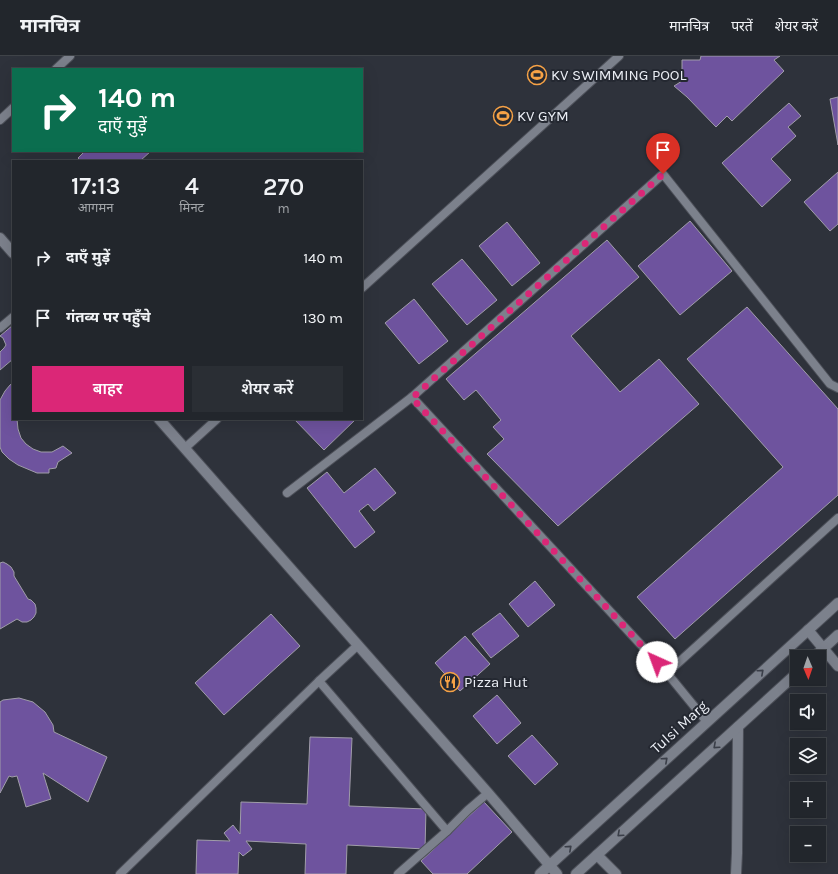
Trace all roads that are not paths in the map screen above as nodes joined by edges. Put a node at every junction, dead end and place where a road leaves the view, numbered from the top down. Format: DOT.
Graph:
graph roads {
  1 [pos="70,56"];
  2 [pos="616,57"];
  3 [pos="57,68"];
  4 [pos="12,109"];
  5 [pos="0,120"];
  6 [pos="0,238"];
  7 [pos="12,252"];
  8 [pos="363,287"];
  9 [pos="12,318"];
  10 [pos="0,328"];
  11 [pos="838,388"];
  12 [pos="412,398"];
  13 [pos="160,420"];
  14 [pos="216,420"];
  15 [pos="184,448"];
  16 [pos="287,494"];
  17 [pos="838,518"];
  18 [pos="838,602"];
  19 [pos="808,630"];
  20 [pos="838,636"];
  21 [pos="358,646"];
  22 [pos="824,649"];
  23 [pos="838,666"];
  24 [pos="667,673"];
  25 [pos="790,679"];
  26 [pos="319,681"];
  27 [pos="707,722"];
  28 [pos="738,727"];
  29 [pos="488,793"];
  30 [pos="447,831"];
  31 [pos="597,855"];
  32 [pos="550,865"];
  33 [pos="121,874"];
  34 [pos="398,874"];
  35 [pos="540,874"];
  36 [pos="557,874"];
  37 [pos="576,874"];
  38 [pos="616,874"];
  39 [pos="736,874"];
  1 -- 3 [label="lane"];
  2 -- 8 [label="lane"];
  4 -- 5 [label="lane"];
  6 -- 7 [label="street"];
  9 -- 10 [label="lane"];
  11 -- 12 [label="lane"];
  12 -- 16 [label="lane"];
  12 -- 24 [label="lane"];
  13 -- 15 [label="street"];
  14 -- 15 [label="lane"];
  15 -- 21 [label="street"];
  17 -- 24 [label="lane"];
  18 -- 19 [label="street, Tulsi Marg"];
  19 -- 22 [label="street"];
  27 -- 19 [label="street, Tulsi Marg, one-way"];
  20 -- 22 [label="street"];
  21 -- 26 [label="lane"];
  21 -- 29 [label="street"];
  22 -- 23 [label="street"];
  24 -- 27 [label="lane"];
  25 -- 28 [label="street"];
  26 -- 30 [label="lane"];
  26 -- 33 [label="lane"];
  32 -- 27 [label="street, Tulsi Marg, one-way"];
  28 -- 31 [label="street, one-way"];
  28 -- 39 [label="street"];
  29 -- 30 [label="lane"];
  29 -- 32 [label="street"];
  30 -- 34 [label="lane"];
  31 -- 37 [label="street"];
  31 -- 38 [label="street"];
  32 -- 35 [label="street, Tulsi Marg"];
  32 -- 36 [label="street"];
}
